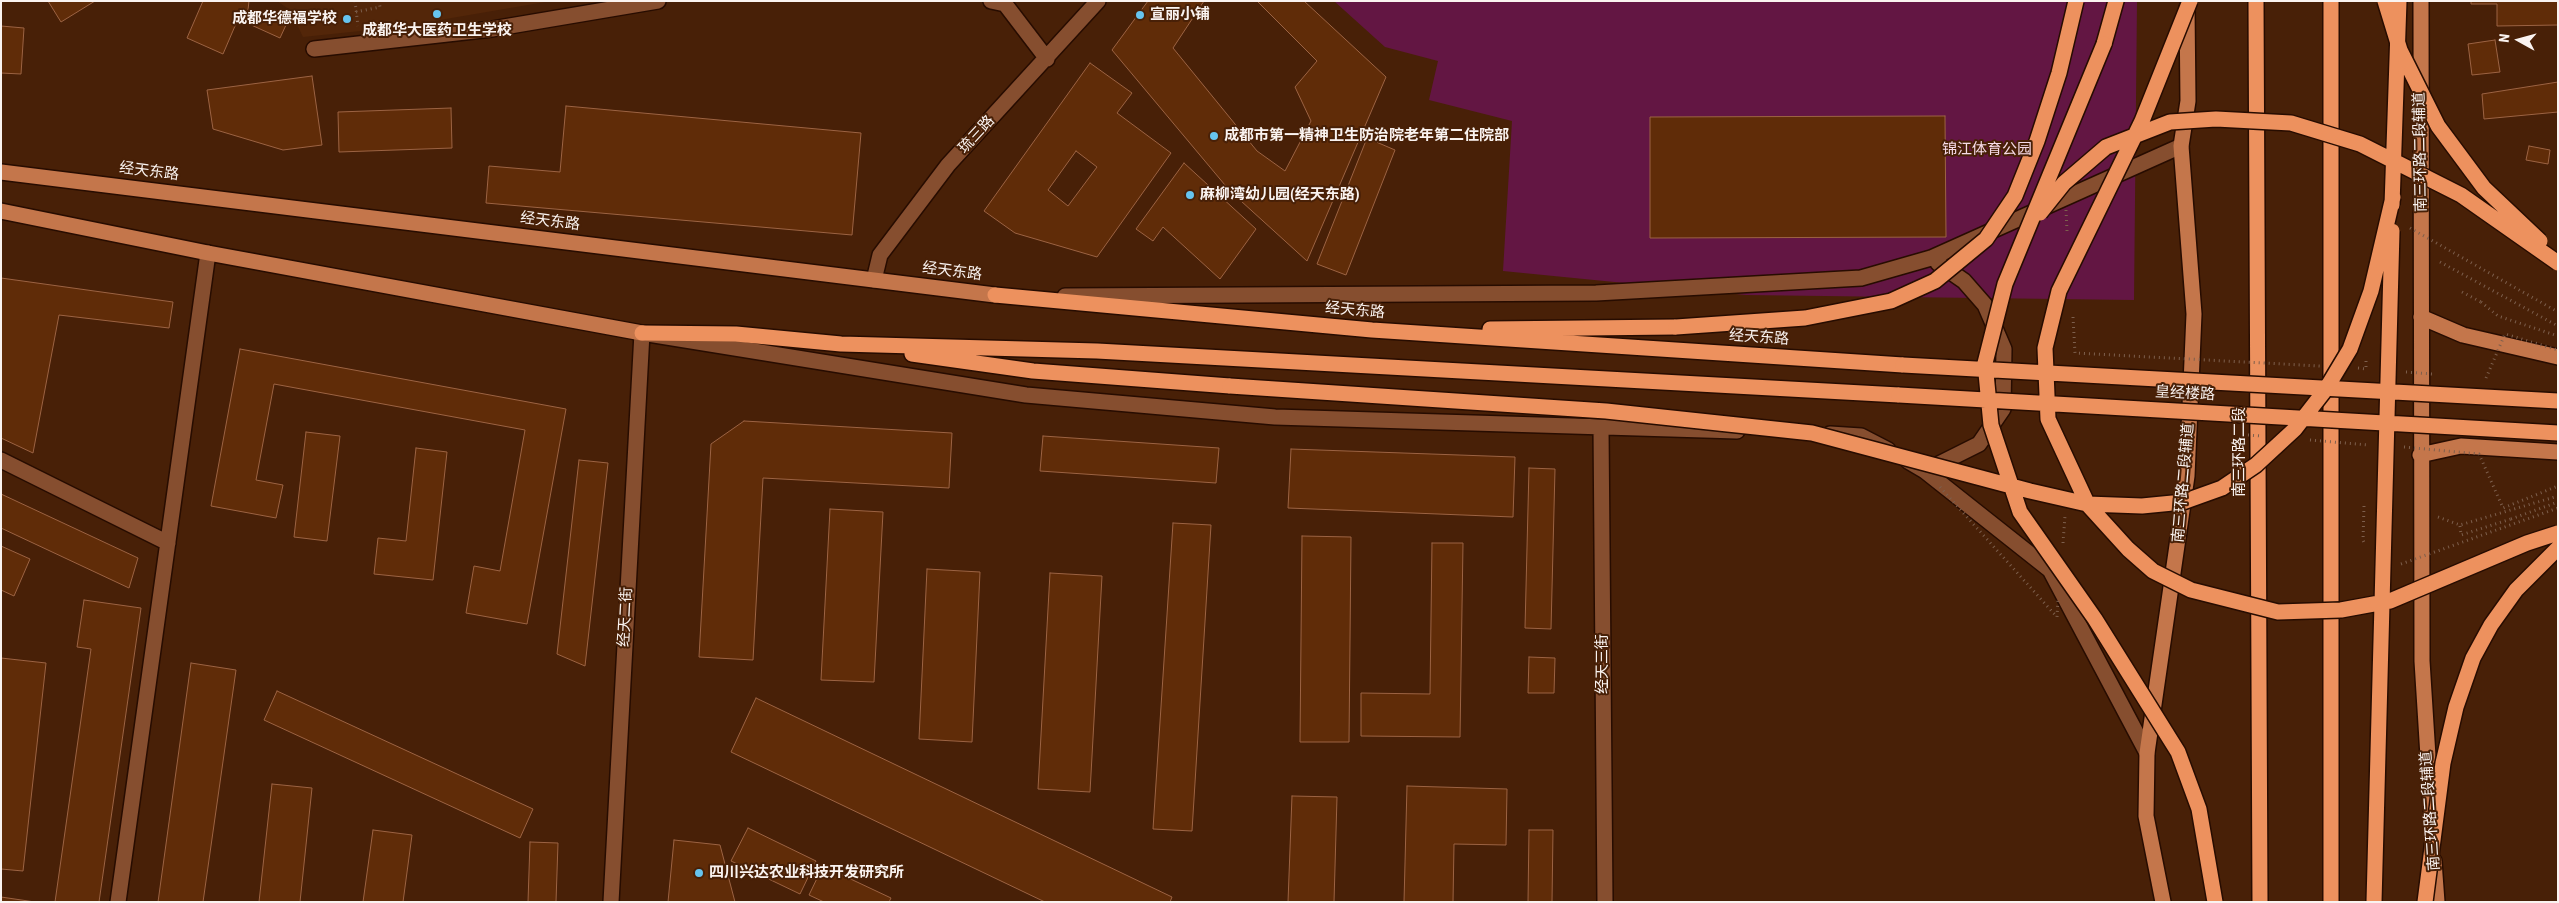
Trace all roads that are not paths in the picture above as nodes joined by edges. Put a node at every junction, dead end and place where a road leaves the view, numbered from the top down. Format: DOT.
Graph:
graph roads {
  1 [pos="658,1"];
  2 [pos="991,1"];
  3 [pos="1098,1"];
  4 [pos="2076,1"];
  5 [pos="2116,1"];
  6 [pos="2188,1"];
  7 [pos="2256,1"];
  8 [pos="2331,1"];
  9 [pos="2385,1"];
  10 [pos="2399,1"];
  11 [pos="2421,1"];
  12 [pos="314,49"];
  13 [pos="1048,59"];
  14 [pos="2181,146"];
  15 [pos="1,172"];
  16 [pos="2393,197"];
  17 [pos="1,211"];
  18 [pos="2029,228"];
  19 [pos="208,253"];
  20 [pos="1932,258"];
  21 [pos="2558,258"];
  22 [pos="2558,263"];
  23 [pos="874,280"];
  24 [pos="995,295"];
  25 [pos="2421,317"];
  26 [pos="1372,330"];
  27 [pos="642,333"];
  28 [pos="841,344"];
  29 [pos="2558,357"];
  30 [pos="1903,364"];
  31 [pos="2558,400"];
  32 [pos="1602,427"];
  33 [pos="2558,433"];
  34 [pos="2558,452"];
  35 [pos="2420,455"];
  36 [pos="1,460"];
  37 [pos="1925,471"];
  38 [pos="2558,533"];
  39 [pos="168,543"];
  40 [pos="2558,548"];
  41 [pos="2147,753"];
  42 [pos="118,902"];
  43 [pos="611,902"];
  44 [pos="1606,902"];
  45 [pos="2163,902"];
  46 [pos="2215,902"];
  47 [pos="2260,902"];
  48 [pos="2331,902"];
  49 [pos="2374,902"];
  50 [pos="2425,902"];
  51 [pos="2437,902"];
  1 -- 12 [label="street"];
  2 -- 13 [label="street"];
  3 -- 13 [label="street, 琉三路"];
  4 -- 26 [label="highway, bridge"];
  5 -- 18 [label="highway, bridge"];
  6 -- 14 [label="main road, 南三环路二段辅道"];
  6 -- 38 [label="highway, bridge"];
  7 -- 47 [label="highway, 南三环路二段"];
  8 -- 48 [label="highway"];
  9 -- 21 [label="highway, bridge"];
  10 -- 16 [label="highway, bridge"];
  11 -- 25 [label="main road, 南三环路二段辅道"];
  13 -- 23 [label="street, 琉三路"];
  14 -- 20 [label="street"];
  14 -- 41 [label="main road, 南三环路二段辅道"];
  15 -- 23 [label="main road, 经天东路"];
  16 -- 28 [label="highway, bridge"];
  16 -- 49 [label="highway, bridge"];
  17 -- 19 [label="main road"];
  18 -- 22 [label="highway, bridge"];
  18 -- 46 [label="highway, bridge"];
  19 -- 27 [label="main road"];
  19 -- 39 [label="street"];
  20 -- 24 [label="street"];
  20 -- 37 [label="street"];
  23 -- 24 [label="main road, 经天东路"];
  24 -- 26 [label="highway, 经天东路"];
  25 -- 29 [label="main road"];
  25 -- 35 [label="main road, 南三环路二段辅道"];
  26 -- 30 [label="highway, 经天东路"];
  27 -- 28 [label="highway"];
  27 -- 32 [label="street"];
  27 -- 43 [label="street, 经天二街"];
  28 -- 33 [label="highway, 皇经楼路, bridge"];
  30 -- 31 [label="highway, 皇经楼路, bridge"];
  32 -- 37 [label="street"];
  32 -- 44 [label="street, 经天三街"];
  34 -- 35 [label="main road"];
  35 -- 51 [label="main road, 南三环路二段辅道"];
  36 -- 39 [label="street"];
  37 -- 41 [label="street"];
  39 -- 42 [label="street"];
  40 -- 50 [label="highway, bridge"];
  41 -- 45 [label="main road, 南三环路二段辅道"];
}
